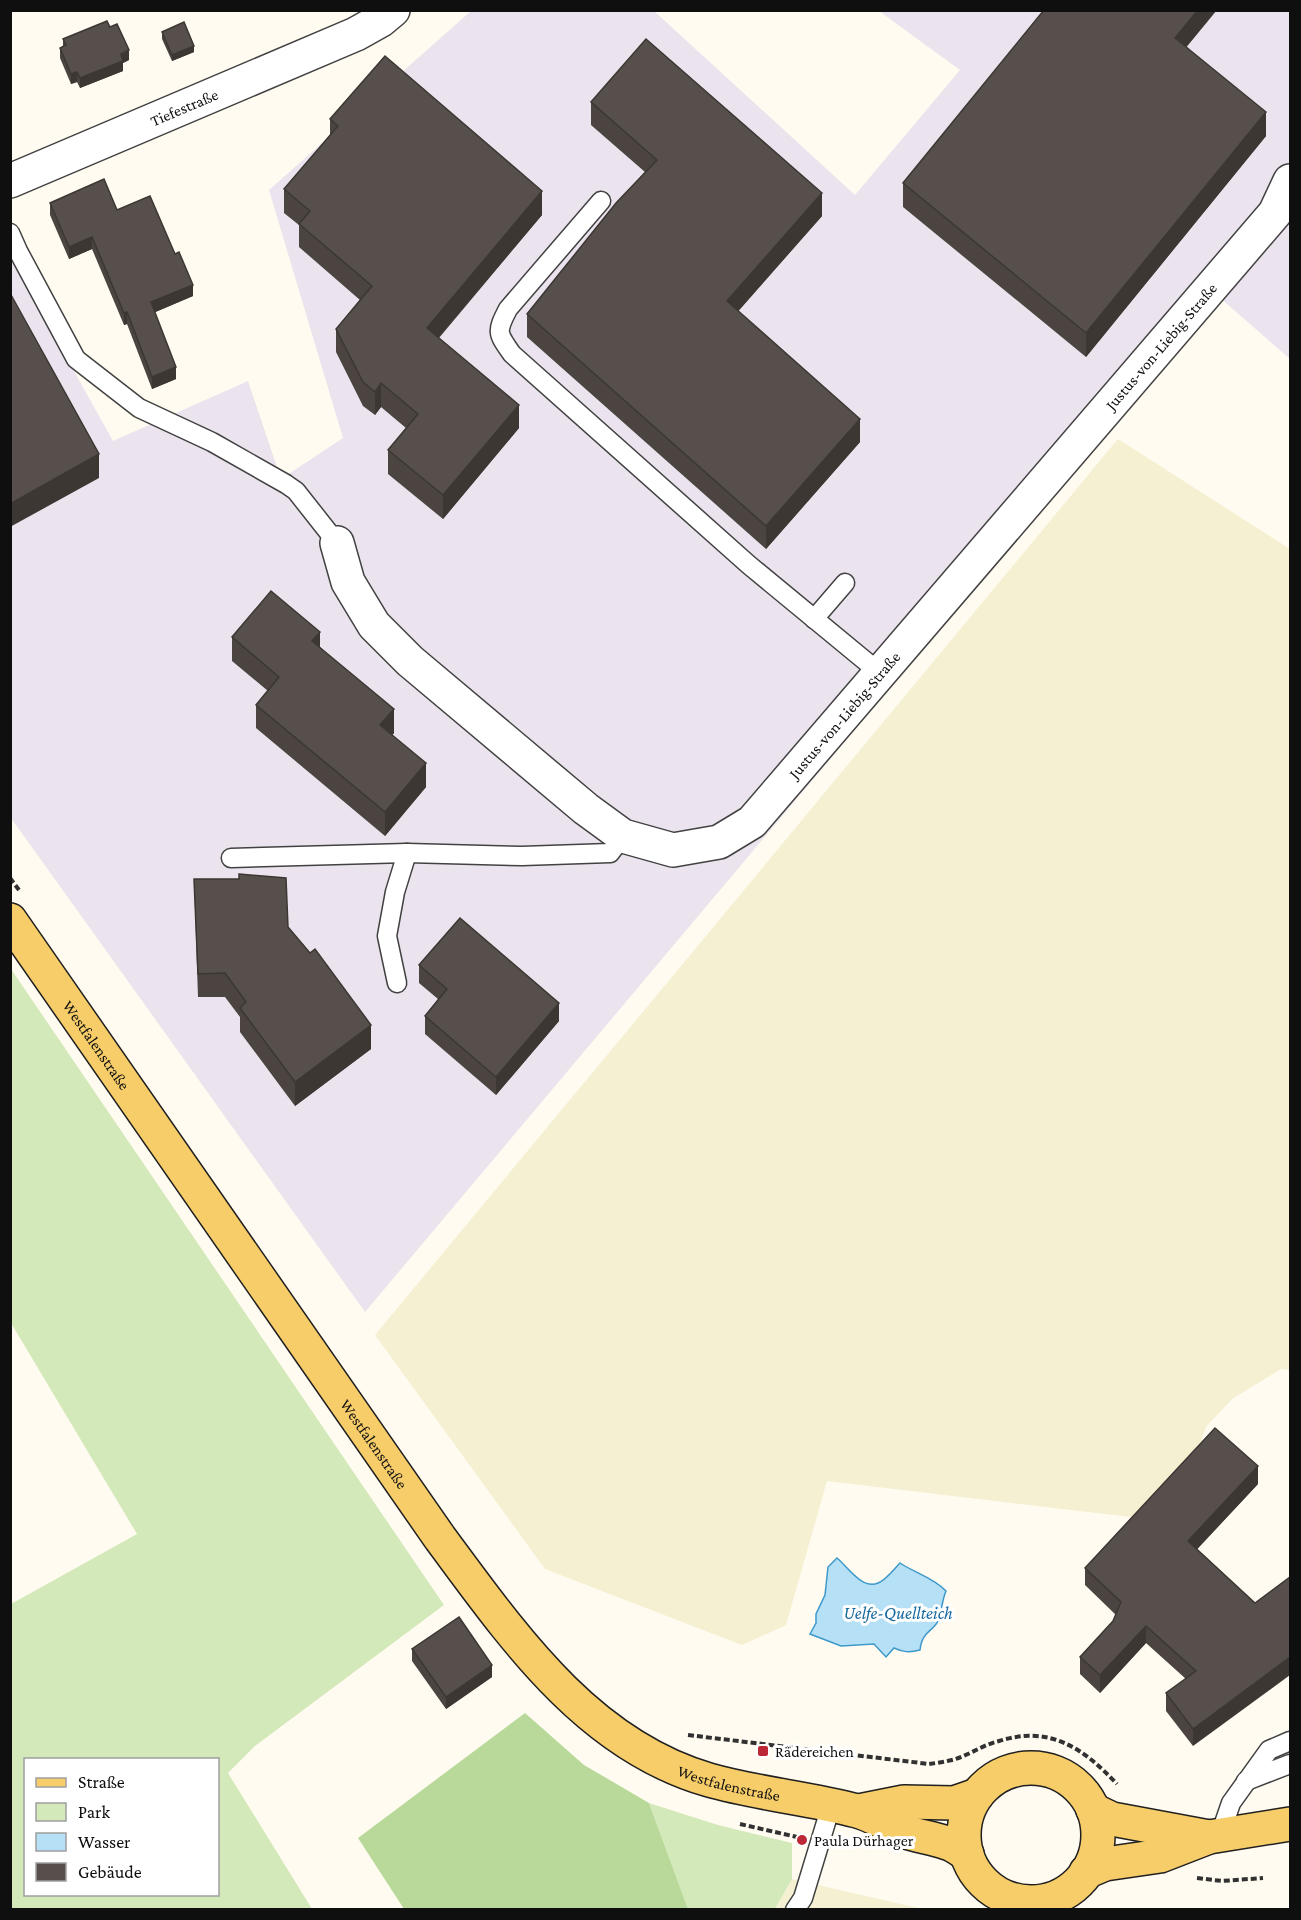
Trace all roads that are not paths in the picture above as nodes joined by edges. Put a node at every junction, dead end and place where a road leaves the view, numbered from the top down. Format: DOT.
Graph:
graph roads {
  1 [pos="393,10"];
  2 [pos="350,22"];
  3 [pos="10,181"];
  4 [pos="1290,181"];
  5 [pos="602,201"];
  6 [pos="10,233"];
  7 [pos="337,543"];
  8 [pos="845,583"];
  9 [pos="814,618"];
  10 [pos="880,673"];
  11 [pos="623,836"];
  12 [pos="407,853"];
  13 [pos="231,858"];
  14 [pos="17,908"];
  15 [pos="397,983"];
  16 [pos="1290,1741"];
  17 [pos="1290,1764"];
  18 [pos="1246,1780"];
  19 [pos="977,1795"];
  20 [pos="845,1809"];
  21 [pos="1093,1810"];
  22 [pos="1290,1824"];
  23 [pos="1214,1836"];
  24 [pos="967,1854"];
  25 [pos="1086,1872"];
  26 [pos="993,1899"];
  27 [pos="1048,1904"];
  28 [pos="795,1910"];
  1 -- 2 [label="street, Tiefestraße"];
  2 -- 3 [label="street, Tiefestraße"];
  4 -- 10 [label="street, Justus-von-Liebig-Straße"];
  5 -- 9 [label="lane"];
  6 -- 7 [label="lane"];
  7 -- 11 [label="street, Justus-von-Liebig-Straße"];
  8 -- 9 [label="lane"];
  9 -- 10 [label="lane"];
  10 -- 11 [label="street, Justus-von-Liebig-Straße"];
  11 -- 12 [label="lane"];
  12 -- 13 [label="lane"];
  12 -- 15 [label="lane"];
  14 -- 20 [label="main road, Westfalenstraße"];
  16 -- 18 [label="lane"];
  17 -- 18 [label="lane"];
  18 -- 23 [label="lane"];
  19 -- 20 [label="main road, Westfalenstraße"];
  19 -- 21 [label="main road"];
  19 -- 24 [label="main road"];
  20 -- 24 [label="main road, Westfalenstraße"];
  20 -- 28 [label="lane"];
  21 -- 23 [label="main road"];
  21 -- 25 [label="main road"];
  22 -- 23 [label="main road"];
  23 -- 25 [label="main road"];
  24 -- 26 [label="main road"];
  25 -- 27 [label="main road"];
  26 -- 27 [label="main road"];
}
